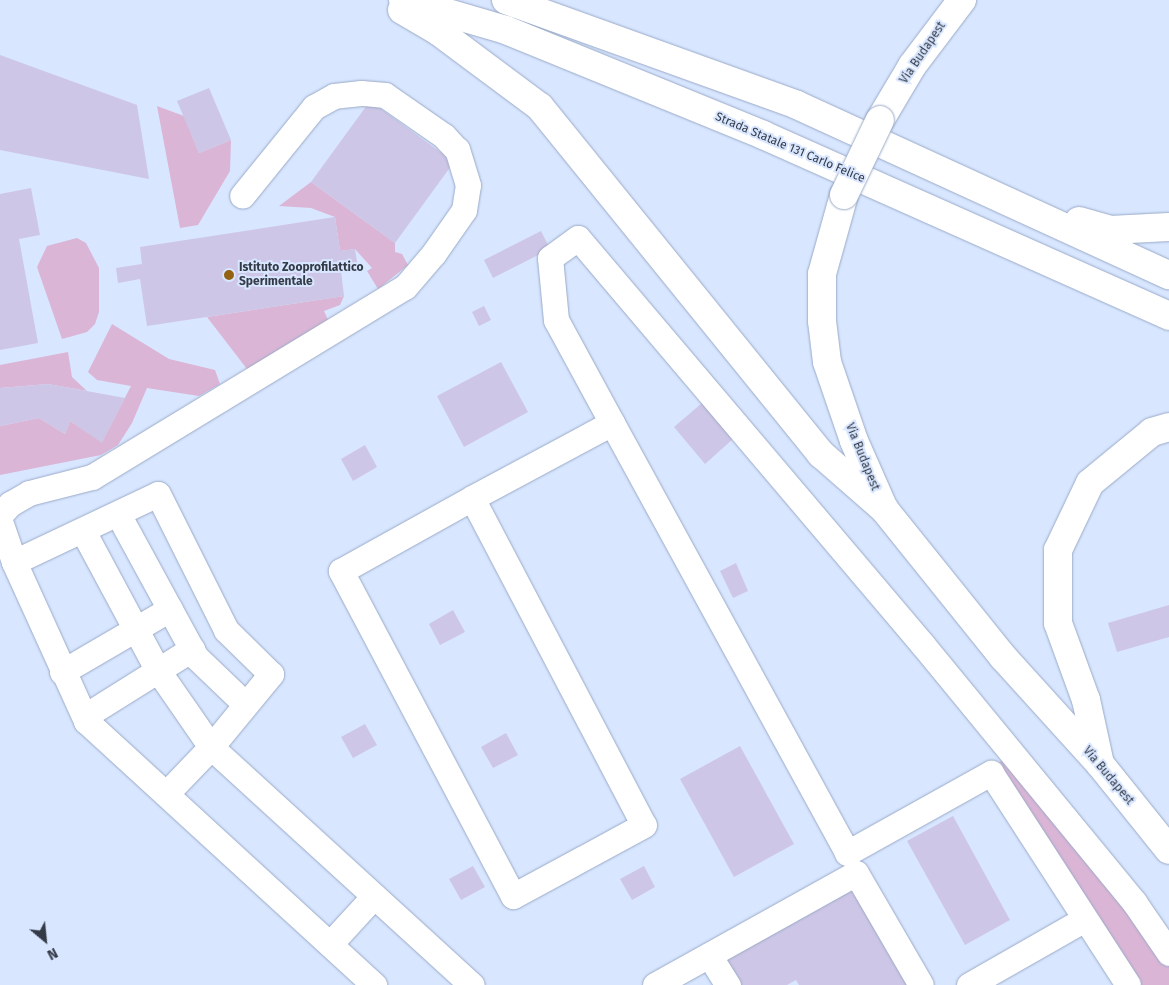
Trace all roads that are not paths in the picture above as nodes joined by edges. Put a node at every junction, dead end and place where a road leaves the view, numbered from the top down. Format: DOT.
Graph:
graph roads {
  1 [pos="386,0"];
  2 [pos="403,0"];
  3 [pos="506,0"];
  4 [pos="962,0"];
  5 [pos="992,195"];
  6 [pos="242,196"];
  7 [pos="1169,227"];
  8 [pos="1169,275"];
  9 [pos="1169,316"];
  10 [pos="612,424"];
  11 [pos="1169,427"];
  12 [pos="472,498"];
  13 [pos="884,509"];
  14 [pos="118,514"];
  15 [pos="0,515"];
  16 [pos="0,522"];
  17 [pos="76,534"];
  18 [pos="14,562"];
  19 [pos="170,609"];
  20 [pos="135,631"];
  21 [pos="192,649"];
  22 [pos="157,669"];
  23 [pos="62,672"];
  24 [pos="245,704"];
  25 [pos="86,721"];
  26 [pos="211,747"];
  27 [pos="1100,764"];
  28 [pos="166,794"];
  29 [pos="1169,850"];
  30 [pos="851,863"];
  31 [pos="374,896"];
  32 [pos="1083,920"];
  33 [pos="330,944"];
  34 [pos="1169,953"];
  35 [pos="709,955"];
  36 [pos="374,985"];
  37 [pos="472,985"];
  38 [pos="655,985"];
  39 [pos="728,985"];
  40 [pos="921,985"];
  41 [pos="969,985"];
  42 [pos="1128,985"];
  1 -- 13 [label="main road"];
  2 -- 9 [label="main road, Strada Statale 131 Carlo Felice"];
  3 -- 5 [label="main road"];
  4 -- 13 [label="main road, Via Budapest, bridge"];
  5 -- 7 [label="main road"];
  5 -- 8 [label="main road"];
  6 -- 15 [label="lane"];
  10 -- 12 [label="lane"];
  10 -- 30 [label="lane"];
  10 -- 34 [label="lane"];
  11 -- 27 [label="main road"];
  12 -- 12 [label="lane"];
  13 -- 27 [label="main road, Via Budapest"];
  14 -- 17 [label="lane"];
  14 -- 19 [label="lane"];
  14 -- 24 [label="lane"];
  16 -- 18 [label="lane"];
  17 -- 18 [label="lane"];
  17 -- 20 [label="lane"];
  18 -- 23 [label="lane"];
  19 -- 20 [label="lane"];
  19 -- 21 [label="lane"];
  20 -- 22 [label="lane"];
  20 -- 23 [label="lane"];
  21 -- 22 [label="lane"];
  21 -- 24 [label="lane"];
  22 -- 25 [label="lane"];
  22 -- 26 [label="lane"];
  23 -- 25 [label="lane"];
  24 -- 26 [label="lane"];
  25 -- 28 [label="lane"];
  26 -- 28 [label="lane"];
  26 -- 31 [label="lane"];
  27 -- 29 [label="main road, Via Budapest"];
  28 -- 33 [label="lane"];
  30 -- 32 [label="lane"];
  30 -- 35 [label="lane"];
  30 -- 40 [label="lane"];
  31 -- 33 [label="lane"];
  31 -- 37 [label="lane"];
  32 -- 41 [label="lane"];
  32 -- 42 [label="lane"];
  33 -- 36 [label="lane"];
  35 -- 38 [label="lane"];
  35 -- 39 [label="lane"];
}
